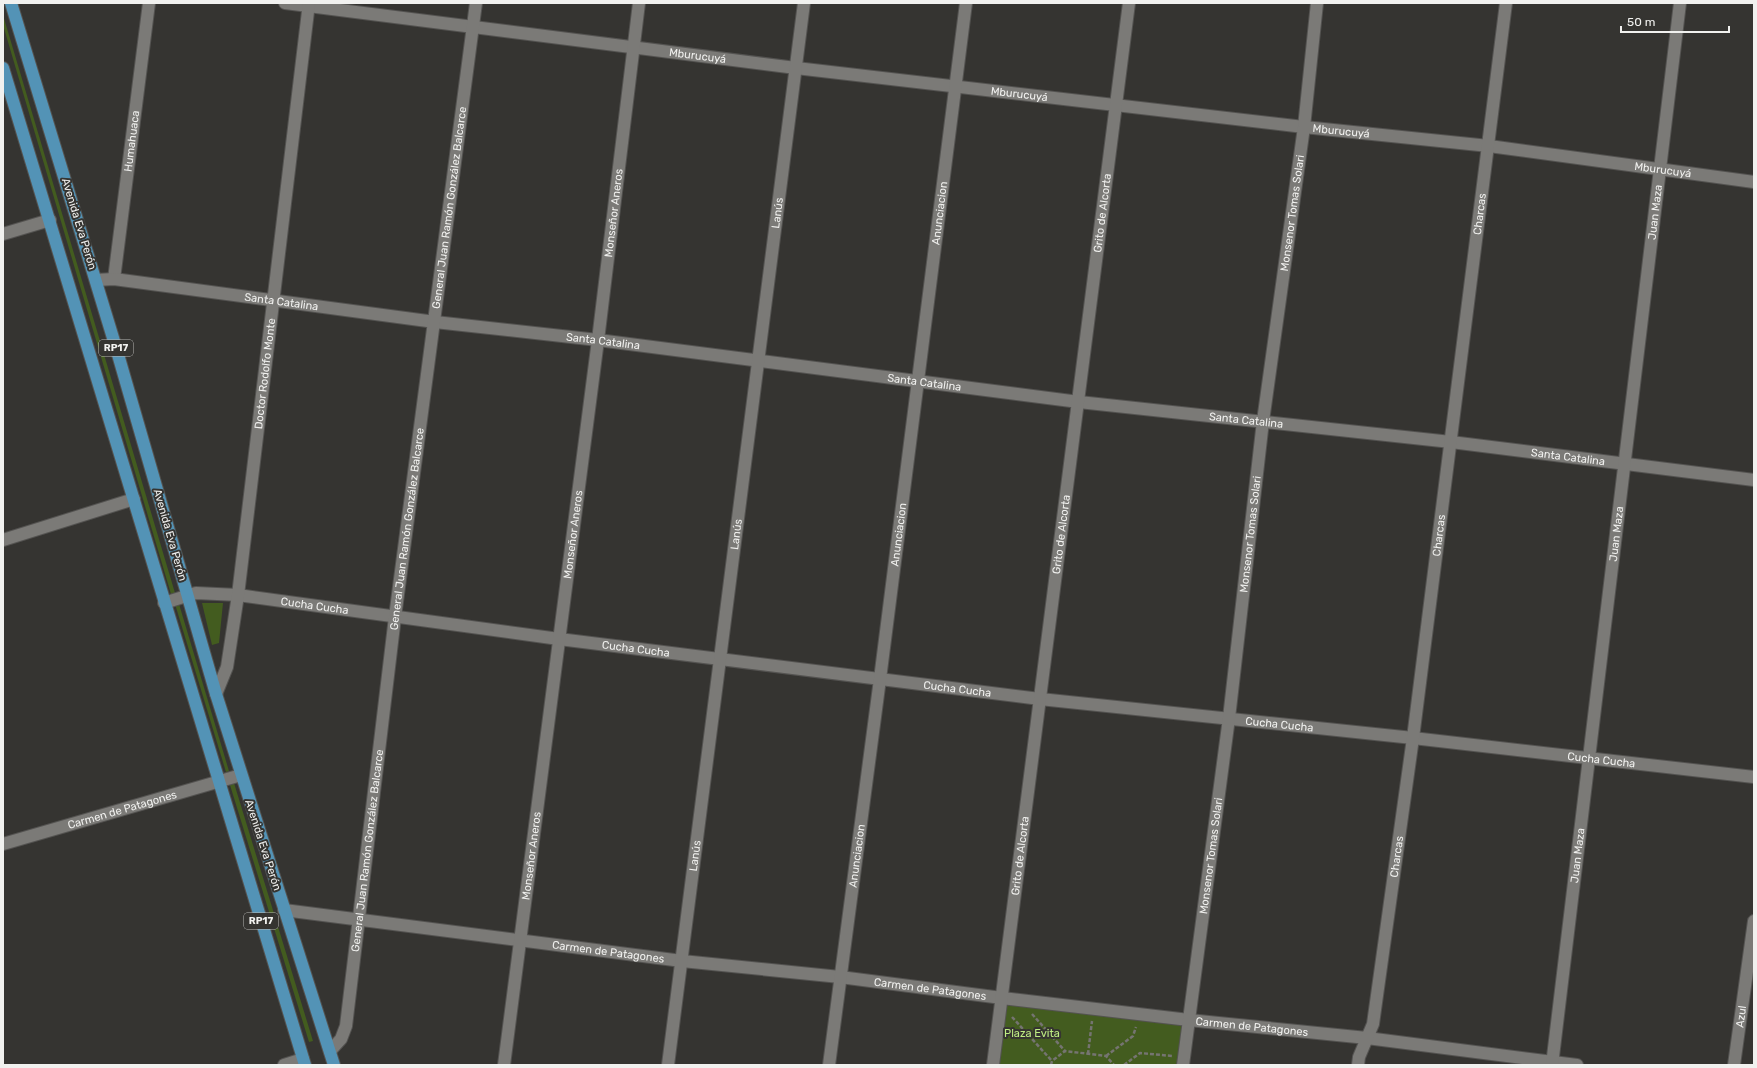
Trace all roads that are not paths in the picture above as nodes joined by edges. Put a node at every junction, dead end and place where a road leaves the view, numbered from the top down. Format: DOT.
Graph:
graph roads {
  1 [pos="11,3"];
  2 [pos="148,3"];
  3 [pos="285,3"];
  4 [pos="476,3"];
  5 [pos="639,3"];
  6 [pos="804,3"];
  7 [pos="966,3"];
  8 [pos="1129,3"];
  9 [pos="1317,3"];
  10 [pos="1506,3"];
  11 [pos="1680,3"];
  12 [pos="309,4"];
  13 [pos="474,27"];
  14 [pos="634,48"];
  15 [pos="3,68"];
  16 [pos="796,68"];
  17 [pos="956,86"];
  18 [pos="1117,105"];
  19 [pos="1304,127"];
  20 [pos="1489,146"];
  21 [pos="1660,170"];
  22 [pos="1754,182"];
  23 [pos="50,220"];
  24 [pos="3,234"];
  25 [pos="114,279"];
  26 [pos="96,280"];
  27 [pos="273,300"];
  28 [pos="435,322"];
  29 [pos="598,340"];
  30 [pos="759,362"];
  31 [pos="918,381"];
  32 [pos="1079,402"];
  33 [pos="1263,421"];
  34 [pos="1451,442"];
  35 [pos="1624,465"];
  36 [pos="1754,480"];
  37 [pos="134,499"];
  38 [pos="3,540"];
  39 [pos="238,595"];
  40 [pos="188,596"];
  41 [pos="164,603"];
  42 [pos="395,617"];
  43 [pos="559,639"];
  44 [pos="719,658"];
  45 [pos="880,679"];
  46 [pos="216,694"];
  47 [pos="1040,698"];
  48 [pos="1229,718"];
  49 [pos="1414,738"];
  50 [pos="1589,757"];
  51 [pos="241,775"];
  52 [pos="1754,777"];
  53 [pos="219,782"];
  54 [pos="3,844"];
  55 [pos="284,910"];
  56 [pos="358,921"];
  57 [pos="1754,921"];
  58 [pos="519,940"];
  59 [pos="682,961"];
  60 [pos="840,977"];
  61 [pos="1001,1001"];
  62 [pos="1189,1020"];
  63 [pos="1367,1038"];
  64 [pos="330,1051"];
  65 [pos="1183,1061"];
  66 [pos="304,1062"];
  67 [pos="1552,1063"];
  68 [pos="284,1065"];
  69 [pos="334,1065"];
  70 [pos="504,1065"];
  71 [pos="668,1065"];
  72 [pos="829,1065"];
  73 [pos="993,1065"];
  74 [pos="1358,1065"];
  75 [pos="1577,1065"];
  76 [pos="1734,1065"];
  1 -- 26 [label="main road, Avenida Eva Perón / RP17"];
  2 -- 25 [label="street, Humahuaca"];
  3 -- 12 [label="street, Mburucuyá"];
  4 -- 13 [label="street, General Juan Ramón González Balcarce"];
  5 -- 14 [label="street, Monseñor Aneros"];
  6 -- 16 [label="street, Lanús"];
  7 -- 17 [label="street, Anunciacion"];
  8 -- 18 [label="street, Grito de Alcorta"];
  9 -- 19 [label="street, Monsenor Tomas Solari"];
  10 -- 20 [label="street, Charcas"];
  11 -- 21 [label="street, Juan Maza"];
  12 -- 13 [label="street, Mburucuyá"];
  12 -- 27 [label="street, Doctor Rodolfo Monte"];
  13 -- 14 [label="street, Mburucuyá"];
  13 -- 28 [label="street, General Juan Ramón González Balcarce"];
  14 -- 16 [label="street, Mburucuyá"];
  14 -- 29 [label="street, Monseñor Aneros"];
  15 -- 23 [label="main road, Avenida Eva Perón / RP17"];
  16 -- 17 [label="street, Mburucuyá"];
  16 -- 30 [label="street, Lanús"];
  17 -- 18 [label="street, Mburucuyá"];
  17 -- 31 [label="street, Anunciacion"];
  18 -- 19 [label="street, Mburucuyá"];
  18 -- 32 [label="street, Grito de Alcorta"];
  19 -- 20 [label="street, Mburucuyá"];
  19 -- 33 [label="street, Monsenor Tomas Solari"];
  20 -- 21 [label="street, Mburucuyá"];
  20 -- 34 [label="street, Charcas"];
  21 -- 22 [label="street, Mburucuyá"];
  21 -- 35 [label="street, Juan Maza"];
  23 -- 24 [label="street"];
  23 -- 37 [label="main road, Avenida Eva Perón / RP17"];
  25 -- 26 [label="street, Santa Catalina"];
  25 -- 27 [label="street, Santa Catalina"];
  26 -- 40 [label="main road, Avenida Eva Perón / RP17"];
  27 -- 28 [label="street, Santa Catalina"];
  27 -- 39 [label="street, Doctor Rodolfo Monte"];
  28 -- 29 [label="street, Santa Catalina"];
  28 -- 42 [label="street, General Juan Ramón González Balcarce"];
  29 -- 30 [label="street, Santa Catalina"];
  29 -- 43 [label="street, Monseñor Aneros"];
  30 -- 31 [label="street, Santa Catalina"];
  30 -- 44 [label="street, Lanús"];
  31 -- 32 [label="street, Santa Catalina"];
  31 -- 45 [label="street, Anunciacion"];
  32 -- 33 [label="street, Santa Catalina"];
  32 -- 47 [label="street, Grito de Alcorta"];
  33 -- 34 [label="street, Santa Catalina"];
  33 -- 48 [label="street, Monsenor Tomas Solari"];
  34 -- 35 [label="street, Santa Catalina"];
  34 -- 49 [label="street, Charcas"];
  35 -- 36 [label="street, Santa Catalina"];
  35 -- 50 [label="street, Juan Maza"];
  37 -- 38 [label="street"];
  37 -- 41 [label="main road, Avenida Eva Perón / RP17"];
  39 -- 40 [label="street, Cucha Cucha"];
  39 -- 42 [label="street, Cucha Cucha"];
  39 -- 46 [label="street, Doctor Rodolfo Monte"];
  40 -- 41 [label="street, Cucha Cucha"];
  40 -- 46 [label="main road, Avenida Eva Perón / RP17"];
  41 -- 53 [label="main road, Avenida Eva Perón / RP17"];
  42 -- 43 [label="street, Cucha Cucha"];
  42 -- 56 [label="street, General Juan Ramón González Balcarce"];
  43 -- 44 [label="street, Cucha Cucha"];
  43 -- 58 [label="street, Monseñor Aneros"];
  44 -- 45 [label="street, Cucha Cucha"];
  44 -- 59 [label="street, Lanús"];
  45 -- 47 [label="street, Cucha Cucha"];
  45 -- 60 [label="street, Anunciacion"];
  46 -- 51 [label="main road, Avenida Eva Perón / RP17"];
  47 -- 48 [label="street, Cucha Cucha"];
  47 -- 61 [label="street, Grito de Alcorta"];
  48 -- 49 [label="street, Cucha Cucha"];
  48 -- 62 [label="street, Monsenor Tomas Solari"];
  49 -- 50 [label="street, Cucha Cucha"];
  49 -- 63 [label="street, Charcas"];
  50 -- 52 [label="street, Cucha Cucha"];
  50 -- 67 [label="street, Juan Maza"];
  51 -- 53 [label="street, Carmen de Patagones"];
  51 -- 55 [label="main road, Avenida Eva Perón / RP17"];
  53 -- 54 [label="street, Carmen de Patagones"];
  53 -- 66 [label="main road, Avenida Eva Perón / RP17"];
  55 -- 56 [label="street, Carmen de Patagones"];
  55 -- 64 [label="main road, Avenida Eva Perón / RP17"];
  56 -- 58 [label="street, Carmen de Patagones"];
  56 -- 64 [label="street, General Juan Ramón González Balcarce"];
  57 -- 76 [label="street, Azul"];
  58 -- 59 [label="street, Carmen de Patagones"];
  58 -- 70 [label="street, Monseñor Aneros"];
  59 -- 60 [label="street, Carmen de Patagones"];
  59 -- 71 [label="street, Lanús"];
  60 -- 61 [label="street, Carmen de Patagones"];
  60 -- 72 [label="street, Anunciacion"];
  61 -- 62 [label="street, Carmen de Patagones"];
  61 -- 73 [label="street, Grito de Alcorta"];
  62 -- 63 [label="street, Carmen de Patagones"];
  62 -- 65 [label="street, Monsenor Tomas Solari"];
  63 -- 67 [label="street, Carmen de Patagones"];
  63 -- 74 [label="street, Charcas"];
  64 -- 69 [label="main road, Avenida Eva Perón / RP17"];
  66 -- 68 [label="street"];
  67 -- 75 [label="street, Carmen de Patagones"];
}
